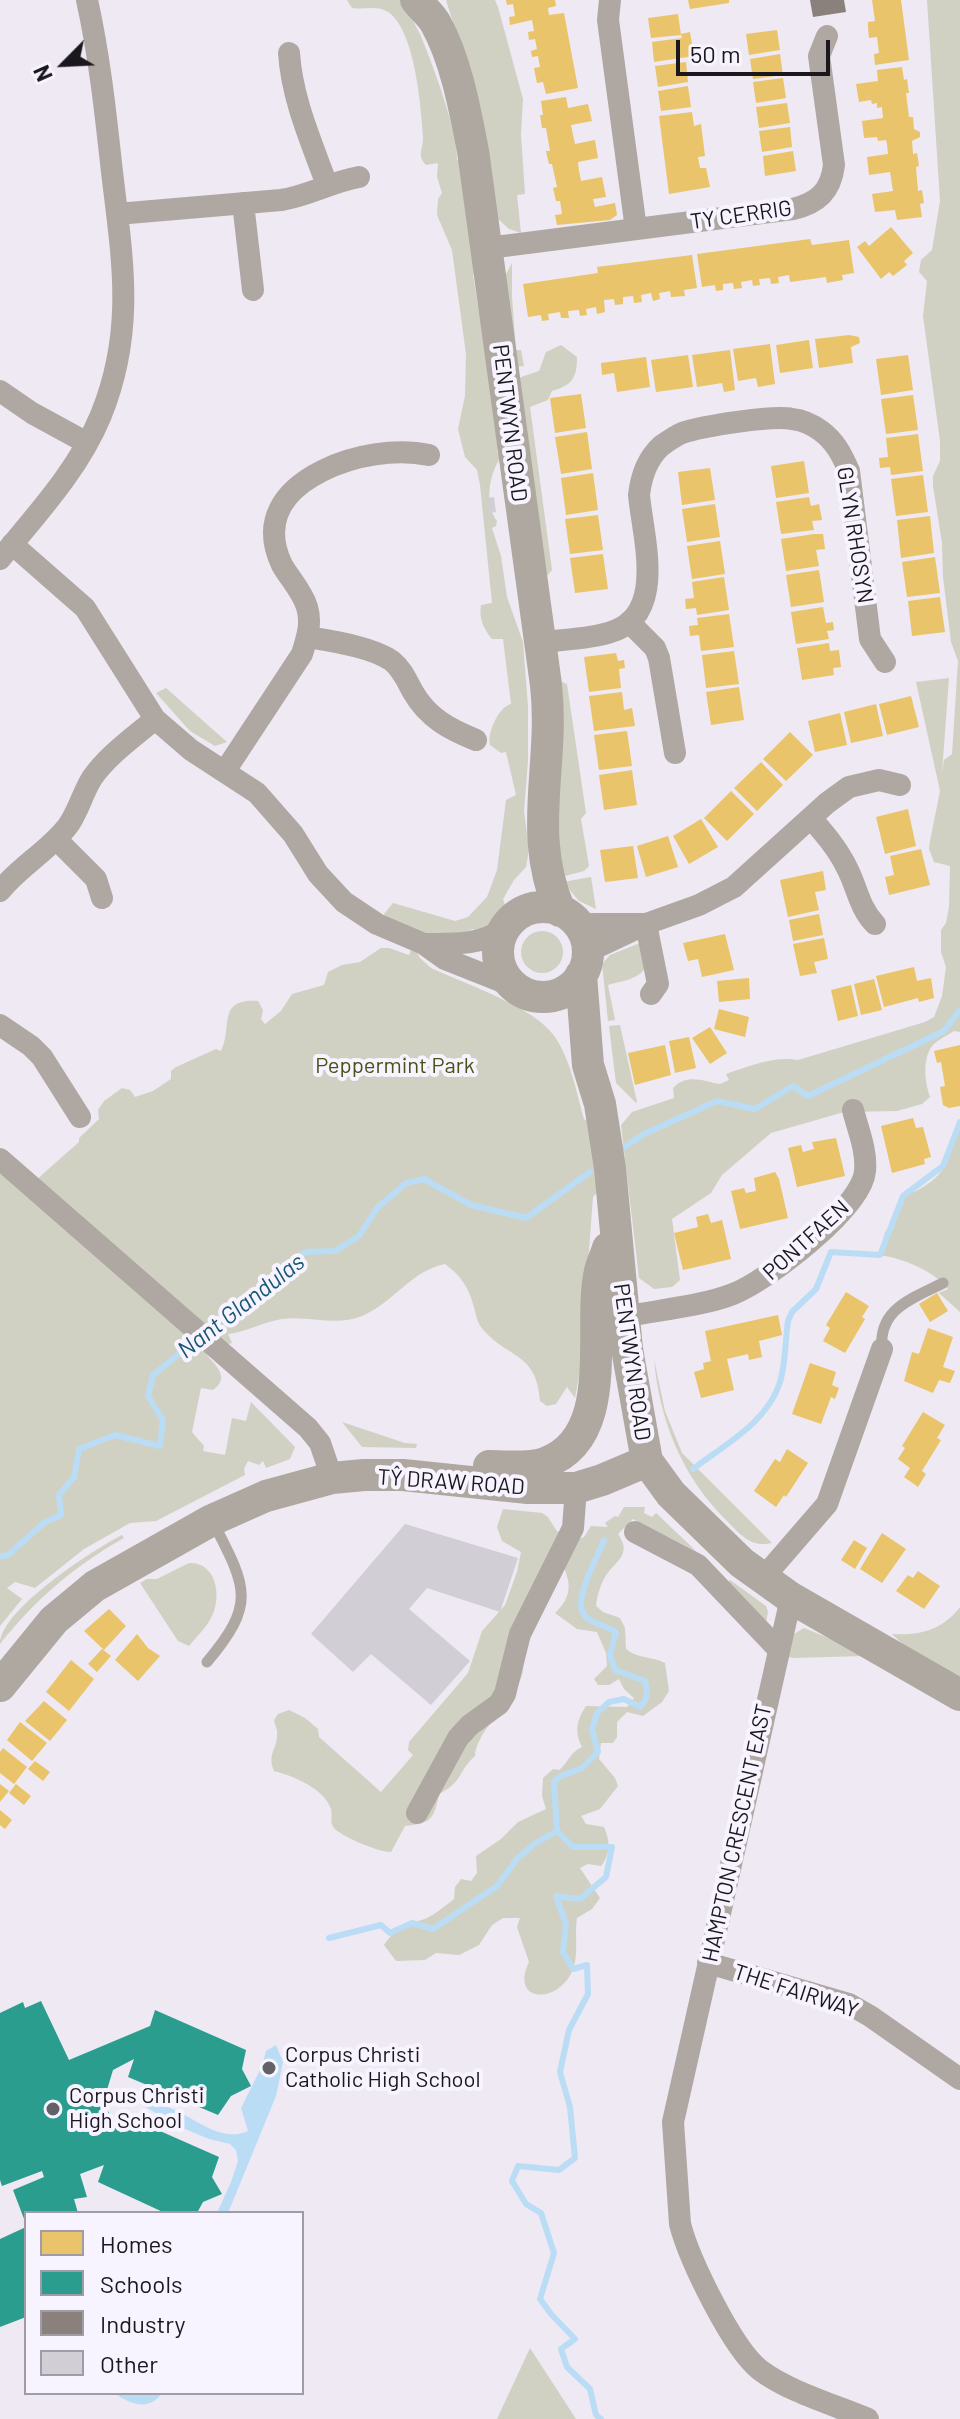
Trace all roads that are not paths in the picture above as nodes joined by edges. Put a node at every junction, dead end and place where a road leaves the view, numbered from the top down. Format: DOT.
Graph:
graph roads {
  1 [pos="87,0"];
  2 [pos="610,0"];
  3 [pos="429,7"];
  4 [pos="827,36"];
  5 [pos="289,53"];
  6 [pos="359,177"];
  7 [pos="327,185"];
  8 [pos="243,203"];
  9 [pos="117,214"];
  10 [pos="636,229"];
  11 [pos="488,248"];
  12 [pos="253,290"];
  13 [pos="0,391"];
  14 [pos="87,443"];
  15 [pos="429,455"];
  16 [pos="6,552"];
  17 [pos="629,622"];
  18 [pos="308,637"];
  19 [pos="540,642"];
  20 [pos="885,662"];
  21 [pos="155,719"];
  22 [pos="476,740"];
  23 [pos="675,753"];
  24 [pos="225,771"];
  25 [pos="900,785"];
  26 [pos="811,818"];
  27 [pos="541,830"];
  28 [pos="56,839"];
  29 [pos="0,891"];
  30 [pos="102,898"];
  31 [pos="510,922"];
  32 [pos="646,924"];
  33 [pos="875,924"];
  34 [pos="577,940"];
  35 [pos="424,944"];
  36 [pos="524,992"];
  37 [pos="651,994"];
  38 [pos="0,1025"];
  39 [pos="588,1065"];
  40 [pos="853,1110"];
  41 [pos="80,1117"];
  42 [pos="0,1159"];
  43 [pos="616,1227"];
  44 [pos="943,1283"];
  45 [pos="624,1317"];
  46 [pos="882,1349"];
  47 [pos="647,1461"];
  48 [pos="332,1478"];
  49 [pos="453,1481"];
  50 [pos="576,1488"];
  51 [pos="212,1520"];
  52 [pos="635,1532"];
  53 [pos="763,1578"];
  54 [pos="791,1598"];
  55 [pos="778,1649"];
  56 [pos="207,1662"];
  57 [pos="0,1686"];
  58 [pos="960,1695"];
  59 [pos="417,1813"];
  60 [pos="708,1963"];
  61 [pos="960,2079"];
  62 [pos="868,2419"];
  1 -- 9 [label="street"];
  2 -- 10 [label="street"];
  3 -- 11 [label="street, PENTWYN ROAD"];
  4 -- 10 [label="street, TY CERRIG"];
  5 -- 7 [label="street"];
  6 -- 7 [label="street"];
  7 -- 8 [label="street"];
  8 -- 9 [label="street"];
  8 -- 12 [label="street"];
  9 -- 14 [label="street"];
  10 -- 11 [label="street, TY CERRIG"];
  11 -- 19 [label="street, PENTWYN ROAD"];
  13 -- 14 [label="street"];
  14 -- 16 [label="street"];
  15 -- 18 [label="street"];
  16 -- 21 [label="street"];
  17 -- 19 [label="street"];
  17 -- 20 [label="street, GLYN RHOSYN"];
  17 -- 23 [label="street"];
  18 -- 22 [label="street"];
  18 -- 24 [label="street"];
  19 -- 27 [label="street, PENTWYN ROAD"];
  21 -- 24 [label="street"];
  21 -- 28 [label="street"];
  24 -- 35 [label="street"];
  25 -- 26 [label="street"];
  26 -- 32 [label="street"];
  26 -- 33 [label="street"];
  27 -- 31 [label="street, PENTWYN ROAD"];
  27 -- 34 [label="street, PENTWYN ROAD"];
  28 -- 29 [label="street"];
  28 -- 30 [label="street"];
  31 -- 34 [label="street"];
  31 -- 35 [label="street"];
  31 -- 36 [label="street"];
  32 -- 34 [label="street"];
  32 -- 37 [label="street"];
  34 -- 36 [label="street"];
  34 -- 39 [label="street, PENTWYN ROAD"];
  35 -- 36 [label="street"];
  36 -- 39 [label="street, PENTWYN ROAD"];
  38 -- 41 [label="street"];
  39 -- 43 [label="street, PENTWYN ROAD"];
  40 -- 45 [label="street, PONTFAEN"];
  42 -- 48 [label="street"];
  43 -- 45 [label="street, PENTWYN ROAD"];
  43 -- 49 [label="street"];
  44 -- 46 [label="lane"];
  45 -- 47 [label="street, PENTWYN ROAD"];
  46 -- 53 [label="street"];
  47 -- 50 [label="street, TŶ DRAW ROAD"];
  47 -- 53 [label="street, PENTWYN ROAD"];
  48 -- 49 [label="street, TŶ DRAW ROAD"];
  48 -- 51 [label="street, TŶ DRAW ROAD"];
  49 -- 50 [label="street, TŶ DRAW ROAD"];
  50 -- 59 [label="street"];
  51 -- 56 [label="lane"];
  51 -- 57 [label="street, TŶ DRAW ROAD"];
  52 -- 55 [label="street"];
  53 -- 54 [label="street, PENTWYN ROAD"];
  54 -- 55 [label="street, HAMPTON CRESCENT EAST"];
  54 -- 58 [label="street, PENTWYN ROAD"];
  55 -- 60 [label="street, HAMPTON CRESCENT EAST"];
  60 -- 61 [label="street, THE FAIRWAY"];
  60 -- 62 [label="street, HAMPTON CRESCENT EAST"];
}
